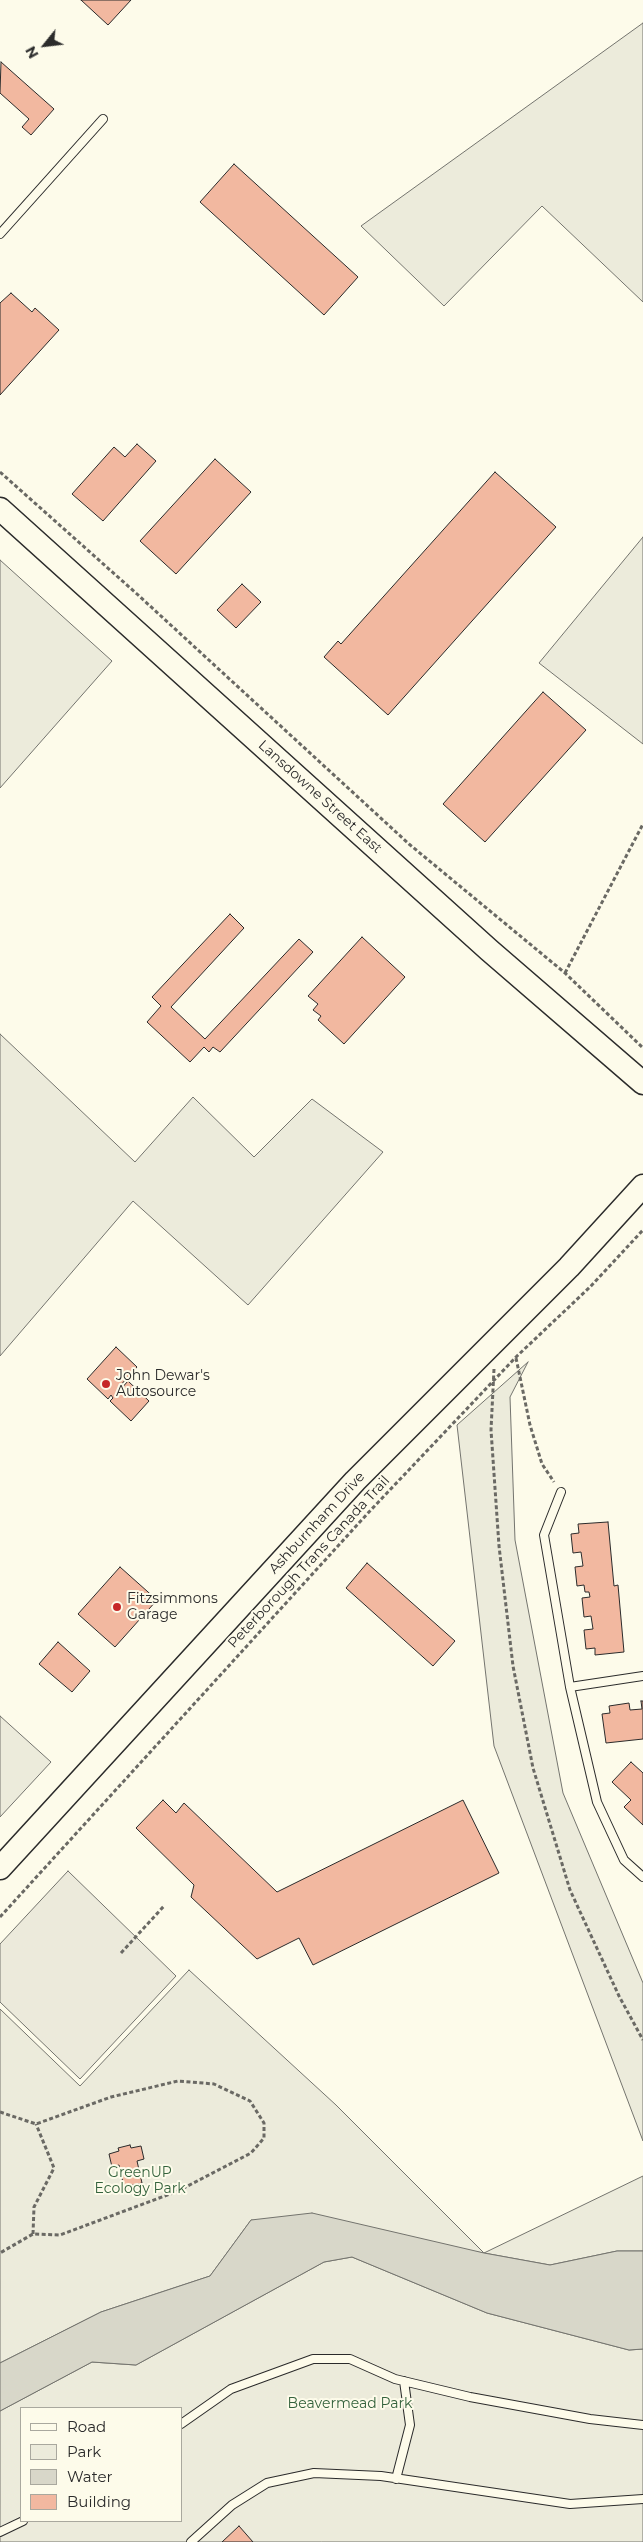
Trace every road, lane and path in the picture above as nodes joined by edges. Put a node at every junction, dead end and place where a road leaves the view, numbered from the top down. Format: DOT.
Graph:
graph roads {
  1 [pos="103,119"];
  2 [pos="0,234"];
  3 [pos="0,472"];
  4 [pos="0,509"];
  5 [pos="643,824"];
  6 [pos="565,974"];
  7 [pos="643,1048"];
  8 [pos="643,1083"];
  9 [pos="643,1186"];
  10 [pos="643,1230"];
  11 [pos="496,1339"];
  12 [pos="516,1357"];
  13 [pos="494,1381"];
  14 [pos="561,1492"];
  15 [pos="643,1676"];
  16 [pos="570,1687"];
  17 [pos="0,1868"];
  18 [pos="643,1877"];
  19 [pos="164,1906"];
  20 [pos="0,1917"];
  21 [pos="120,1953"];
  22 [pos="643,2040"];
  23 [pos="0,2112"];
  24 [pos="36,2124"];
  25 [pos="33,2234"];
  26 [pos="0,2253"];
  27 [pos="404,2381"];
  28 [pos="182,2423"];
  29 [pos="643,2425"];
  30 [pos="396,2479"];
  31 [pos="643,2500"];
  32 [pos="22,2522"];
  33 [pos="0,2532"];
  34 [pos="191,2542"];
  1 -- 2 [label="lane"];
  3 -- 6 [label="path"];
  4 -- 8 [label="main road, Lansdowne Street East"];
  5 -- 6 [label="path"];
  6 -- 7 [label="path"];
  9 -- 11 [label="main road, Ashburnham Drive"];
  10 -- 12 [label="path, Peterborough Trans Canada Trail"];
  11 -- 13 [label="path"];
  11 -- 17 [label="main road, Ashburnham Drive"];
  12 -- 13 [label="path, Peterborough Trans Canada Trail"];
  12 -- 14 [label="path"];
  13 -- 20 [label="path, Peterborough Trans Canada Trail"];
  13 -- 22 [label="path"];
  14 -- 16 [label="lane"];
  15 -- 16 [label="lane"];
  16 -- 18 [label="lane"];
  19 -- 21 [label="path"];
  23 -- 24 [label="path"];
  24 -- 25 [label="path"];
  24 -- 25 [label="path"];
  25 -- 26 [label="path"];
  27 -- 28 [label="lane"];
  27 -- 29 [label="lane"];
  27 -- 30 [label="lane"];
  30 -- 31 [label="lane"];
  30 -- 34 [label="lane"];
  32 -- 33 [label="lane"];
}
